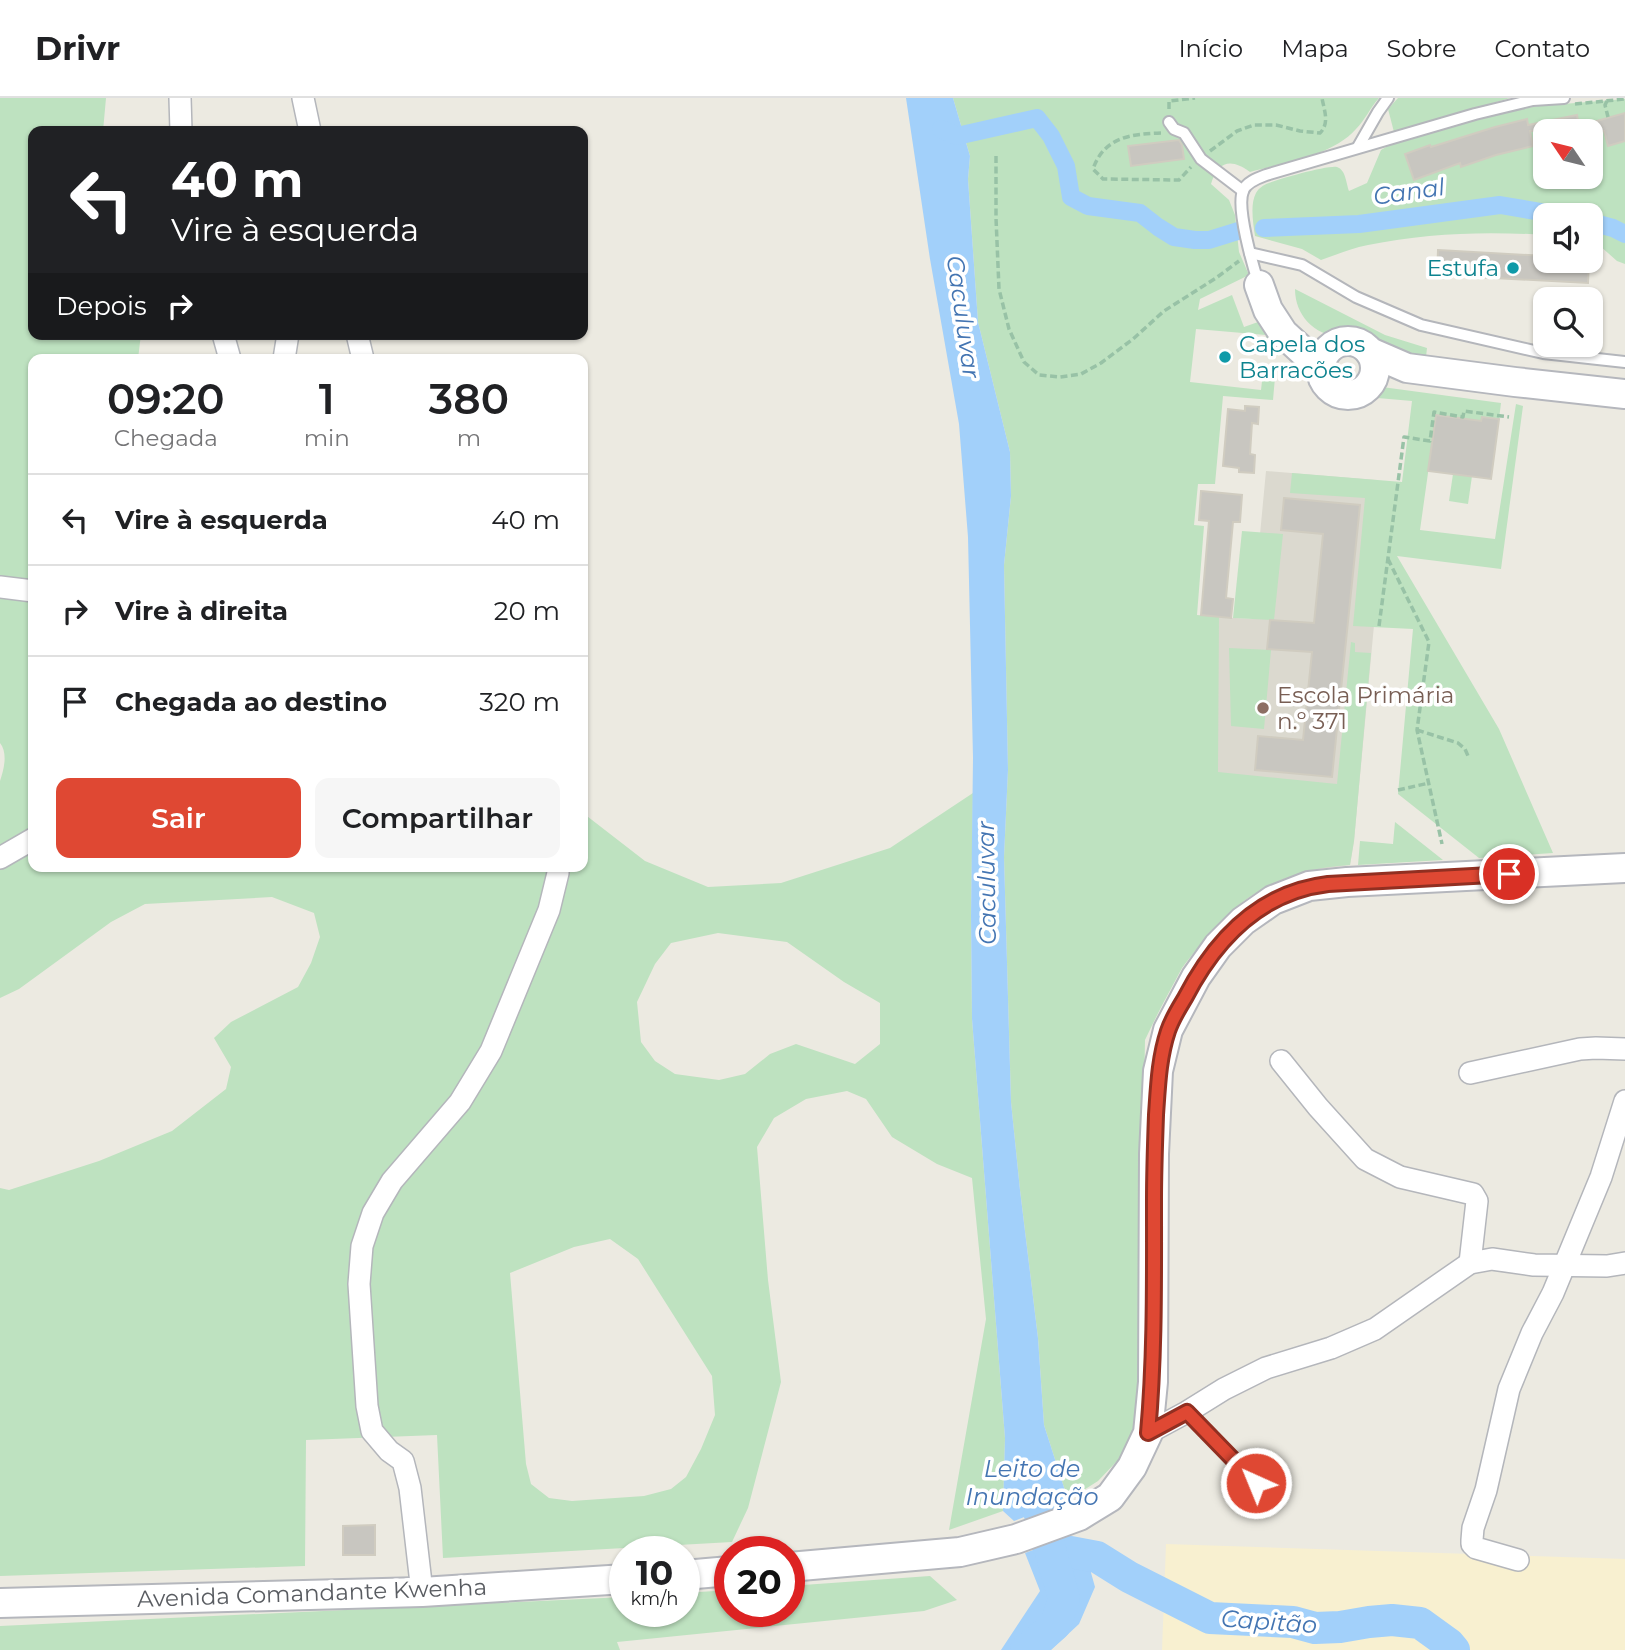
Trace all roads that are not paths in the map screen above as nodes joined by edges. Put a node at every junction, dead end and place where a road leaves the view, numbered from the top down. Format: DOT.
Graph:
graph roads {
  1 [pos="180,98"];
  2 [pos="303,98"];
  3 [pos="1388,98"];
  4 [pos="1564,98"];
  5 [pos="1169,122"];
  6 [pos="181,126"];
  7 [pos="309,126"];
  8 [pos="1358,147"];
  9 [pos="1242,191"];
  10 [pos="1250,253"];
  11 [pos="1263,298"];
  12 [pos="1338,344"];
  13 [pos="1370,352"];
  14 [pos="1625,362"];
  15 [pos="1407,368"];
  16 [pos="1322,369"];
  17 [pos="1369,385"];
  18 [pos="1625,394"];
  19 [pos="0,587"];
  20 [pos="28,590"];
  21 [pos="28,842"];
  22 [pos="0,858"];
  23 [pos="1625,868"];
  24 [pos="558,872"];
  25 [pos="1625,1049"];
  26 [pos="1281,1061"];
  27 [pos="1470,1073"];
  28 [pos="1625,1101"];
  29 [pos="1471,1263"];
  30 [pos="1625,1264"];
  31 [pos="1564,1265"];
  32 [pos="1187,1412"];
  33 [pos="1148,1433"];
  34 [pos="1256,1483"];
  35 [pos="1518,1560"];
  36 [pos="805,1566"];
  37 [pos="609,1579"];
  38 [pos="422,1592"];
  39 [pos="0,1602"];
  1 -- 6 [label="street"];
  2 -- 7 [label="street"];
  3 -- 8 [label="lane"];
  4 -- 8 [label="lane"];
  5 -- 9 [label="lane"];
  8 -- 9 [label="lane"];
  9 -- 10 [label="lane"];
  10 -- 11 [label="lane"];
  10 -- 14 [label="lane"];
  11 -- 12 [label="main road"];
  11 -- 16 [label="main road"];
  12 -- 13 [label="main road"];
  12 -- 16 [label="main road"];
  13 -- 15 [label="main road"];
  13 -- 17 [label="main road"];
  15 -- 17 [label="main road"];
  15 -- 18 [label="main road"];
  16 -- 17 [label="main road"];
  19 -- 20 [label="street"];
  21 -- 22 [label="street"];
  23 -- 33 [label="main road"];
  24 -- 38 [label="street"];
  25 -- 27 [label="street"];
  26 -- 29 [label="street"];
  28 -- 31 [label="street"];
  29 -- 31 [label="street"];
  29 -- 32 [label="street"];
  30 -- 31 [label="street"];
  31 -- 35 [label="street"];
  32 -- 33 [label="street"];
  32 -- 34 [label="lane"];
  33 -- 36 [label="main road"];
  37 -- 38 [label="main road, Avenida Comandante Kwenha"];
  38 -- 39 [label="main road, Avenida Comandante Kwenha"];
}
